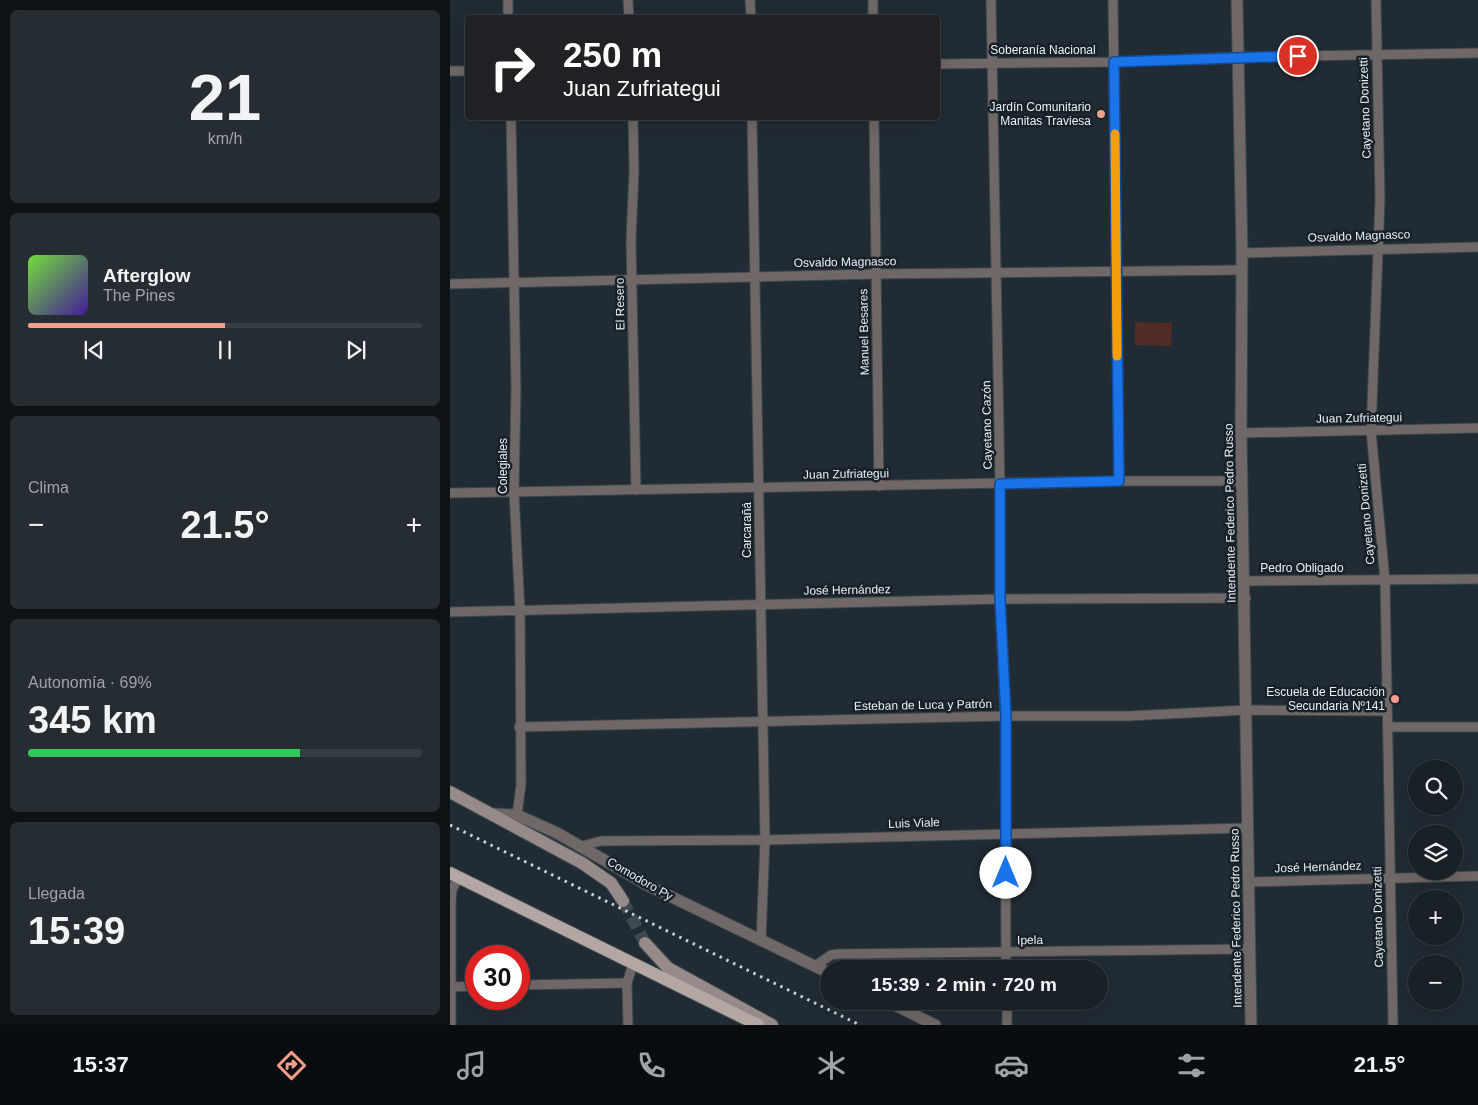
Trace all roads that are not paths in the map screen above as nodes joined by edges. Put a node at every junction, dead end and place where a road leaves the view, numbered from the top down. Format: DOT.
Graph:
graph roads {
  1 [pos="508,0"];
  2 [pos="628,0"];
  3 [pos="750,0"];
  4 [pos="873,0"];
  5 [pos="991,0"];
  6 [pos="1113,0"];
  7 [pos="1237,0"];
  8 [pos="1376,0"];
  9 [pos="508,15"];
  10 [pos="629,15"];
  11 [pos="751,15"];
  12 [pos="873,15"];
  13 [pos="1478,53"];
  14 [pos="1376,56"];
  15 [pos="1238,57"];
  16 [pos="1114,62"];
  17 [pos="992,63"];
  18 [pos="940,64"];
  19 [pos="450,71"];
  20 [pos="465,71"];
  21 [pos="511,120"];
  22 [pos="633,120"];
  23 [pos="752,120"];
  24 [pos="874,120"];
  25 [pos="1478,247"];
  26 [pos="1379,248"];
  27 [pos="1242,253"];
  28 [pos="1242,270"];
  29 [pos="1116,272"];
  30 [pos="997,273"];
  31 [pos="876,274"];
  32 [pos="756,277"];
  33 [pos="632,278"];
  34 [pos="450,284"];
  35 [pos="513,284"];
  36 [pos="1478,428"];
  37 [pos="1371,431"];
  38 [pos="1241,433"];
  39 [pos="1119,481"];
  40 [pos="1242,481"];
  41 [pos="1000,484"];
  42 [pos="879,486"];
  43 [pos="759,488"];
  44 [pos="636,490"];
  45 [pos="450,493"];
  46 [pos="514,493"];
  47 [pos="1478,579"];
  48 [pos="1384,580"];
  49 [pos="1245,581"];
  50 [pos="1246,598"];
  51 [pos="1000,599"];
  52 [pos="760,605"];
  53 [pos="520,610"];
  54 [pos="450,612"];
  55 [pos="1247,710"];
  56 [pos="1386,711"];
  57 [pos="1006,716"];
  58 [pos="763,721"];
  59 [pos="519,727"];
  60 [pos="1388,727"];
  61 [pos="1478,727"];
  62 [pos="450,792"];
  63 [pos="494,814"];
  64 [pos="517,815"];
  65 [pos="1248,828"];
  66 [pos="1006,833"];
  67 [pos="764,840"];
  68 [pos="582,846"];
  69 [pos="454,875"];
  70 [pos="1478,876"];
  71 [pos="1390,877"];
  72 [pos="1249,882"];
  73 [pos="623,901"];
  74 [pos="645,942"];
  75 [pos="761,942"];
  76 [pos="1250,949"];
  77 [pos="1006,953"];
  78 [pos="1006,960"];
  79 [pos="633,964"];
  80 [pos="815,966"];
  81 [pos="820,968"];
  82 [pos="627,983"];
  83 [pos="530,985"];
  84 [pos="465,986"];
  85 [pos="450,987"];
  86 [pos="905,1010"];
  87 [pos="1007,1010"];
  88 [pos="451,1025"];
  89 [pos="628,1025"];
  90 [pos="758,1025"];
  91 [pos="772,1025"];
  92 [pos="935,1025"];
  93 [pos="1007,1025"];
  94 [pos="1252,1025"];
  95 [pos="1392,1025"];
  1 -- 9 [label="street"];
  2 -- 10 [label="street"];
  3 -- 11 [label="street"];
  4 -- 12 [label="street"];
  5 -- 17 [label="street, Cayetano Cazón"];
  6 -- 16 [label="street"];
  7 -- 15 [label="street, Intendente Federico Pedro Russo"];
  8 -- 14 [label="street, Cayetano Donizetti"];
  13 -- 14 [label="street, Soberanía Nacional"];
  14 -- 15 [label="street, Soberanía Nacional"];
  14 -- 26 [label="street, Cayetano Donizetti"];
  15 -- 16 [label="street, Soberanía Nacional"];
  15 -- 27 [label="street, Intendente Federico Pedro Russo"];
  16 -- 17 [label="street, Soberanía Nacional"];
  16 -- 29 [label="street"];
  17 -- 18 [label="street, Soberanía Nacional"];
  17 -- 30 [label="street, Cayetano Cazón"];
  19 -- 20 [label="street"];
  21 -- 35 [label="street, Colegiales"];
  22 -- 33 [label="street, El Resero"];
  23 -- 32 [label="street, Carcarañá"];
  24 -- 31 [label="street, Manuel Besares"];
  25 -- 26 [label="street, Osvaldo Magnasco"];
  26 -- 27 [label="street, Osvaldo Magnasco"];
  26 -- 37 [label="street, Cayetano Donizetti"];
  27 -- 28 [label="street, Intendente Federico Pedro Russo"];
  28 -- 29 [label="street, Osvaldo Magnasco"];
  28 -- 38 [label="street, Intendente Federico Pedro Russo"];
  29 -- 30 [label="street, Osvaldo Magnasco"];
  29 -- 39 [label="street"];
  30 -- 31 [label="street, Osvaldo Magnasco"];
  30 -- 41 [label="street, Cayetano Cazón"];
  31 -- 32 [label="street, Osvaldo Magnasco"];
  31 -- 42 [label="street, Manuel Besares"];
  32 -- 33 [label="street, Osvaldo Magnasco"];
  32 -- 43 [label="street, Carcarañá"];
  33 -- 35 [label="street, Osvaldo Magnasco"];
  33 -- 44 [label="street, El Resero"];
  34 -- 35 [label="street, Osvaldo Magnasco"];
  35 -- 46 [label="street, Colegiales"];
  36 -- 37 [label="street, Juan Zufriategui"];
  37 -- 38 [label="street, Juan Zufriategui"];
  37 -- 48 [label="street, Cayetano Donizetti"];
  38 -- 40 [label="street, Intendente Federico Pedro Russo"];
  39 -- 40 [label="street, Juan Zufriategui"];
  39 -- 41 [label="street, Juan Zufriategui"];
  40 -- 49 [label="street, Intendente Federico Pedro Russo"];
  41 -- 42 [label="street, Juan Zufriategui"];
  41 -- 51 [label="street, Cayetano Cazón"];
  42 -- 43 [label="street, Juan Zufriategui"];
  43 -- 44 [label="street, Juan Zufriategui"];
  43 -- 52 [label="street, Carcarañá"];
  44 -- 46 [label="street, Juan Zufriategui"];
  45 -- 46 [label="street, Juan Zufriategui"];
  46 -- 53 [label="street, Colegiales"];
  47 -- 48 [label="street, Pedro Obligado"];
  48 -- 49 [label="street, Pedro Obligado"];
  48 -- 56 [label="street, Cayetano Donizetti"];
  49 -- 50 [label="street, Intendente Federico Pedro Russo"];
  50 -- 51 [label="street, José Hernández"];
  50 -- 55 [label="street, Intendente Federico Pedro Russo"];
  51 -- 52 [label="street, José Hernández"];
  51 -- 57 [label="street, Cayetano Cazón"];
  52 -- 53 [label="street, José Hernández"];
  52 -- 58 [label="street, Carcarañá"];
  53 -- 54 [label="street, José Hernández"];
  53 -- 59 [label="street, Colegiales"];
  55 -- 56 [label="street, Esteban de Luca y Patrón"];
  55 -- 57 [label="street, Esteban de Luca y Patrón"];
  55 -- 65 [label="street, Intendente Federico Pedro Russo"];
  56 -- 60 [label="street, Cayetano Donizetti"];
  57 -- 58 [label="street, Esteban de Luca y Patrón"];
  57 -- 66 [label="street, Cayetano Cazón"];
  58 -- 59 [label="street, Esteban de Luca y Patrón"];
  58 -- 67 [label="street, Carcarañá"];
  59 -- 64 [label="street, Colegiales"];
  60 -- 61 [label="street"];
  60 -- 71 [label="street, Cayetano Donizetti"];
  62 -- 63 [label="main road, Comodoro Py"];
  63 -- 64 [label="street, Comodoro Py"];
  63 -- 73 [label="main road"];
  64 -- 68 [label="street, Comodoro Py"];
  65 -- 66 [label="street, Luis Viale"];
  65 -- 72 [label="street, Intendente Federico Pedro Russo"];
  66 -- 67 [label="street, Luis Viale"];
  66 -- 77 [label="street, Cayetano Cazón"];
  67 -- 68 [label="street, Luis Viale"];
  67 -- 75 [label="street, Carcarañá"];
  68 -- 75 [label="street, Comodoro Py"];
  69 -- 79 [label="main road"];
  69 -- 85 [label="street"];
  70 -- 71 [label="street, José Hernández"];
  71 -- 72 [label="street, José Hernández"];
  71 -- 95 [label="street, Cayetano Donizetti"];
  72 -- 76 [label="street, Intendente Federico Pedro Russo"];
  74 -- 91 [label="main road"];
  75 -- 80 [label="street, Comodoro Py"];
  76 -- 77 [label="street, Ipela"];
  76 -- 94 [label="street, Intendente Federico Pedro Russo"];
  77 -- 78 [label="street, Cayetano Cazón"];
  77 -- 80 [label="street, Ipela"];
  79 -- 82 [label="street"];
  79 -- 90 [label="main road"];
  80 -- 81 [label="street, Comodoro Py"];
  82 -- 83 [label="street"];
  82 -- 89 [label="street"];
  84 -- 85 [label="street"];
  85 -- 88 [label="street"];
  86 -- 92 [label="street"];
  87 -- 93 [label="street"];
}
